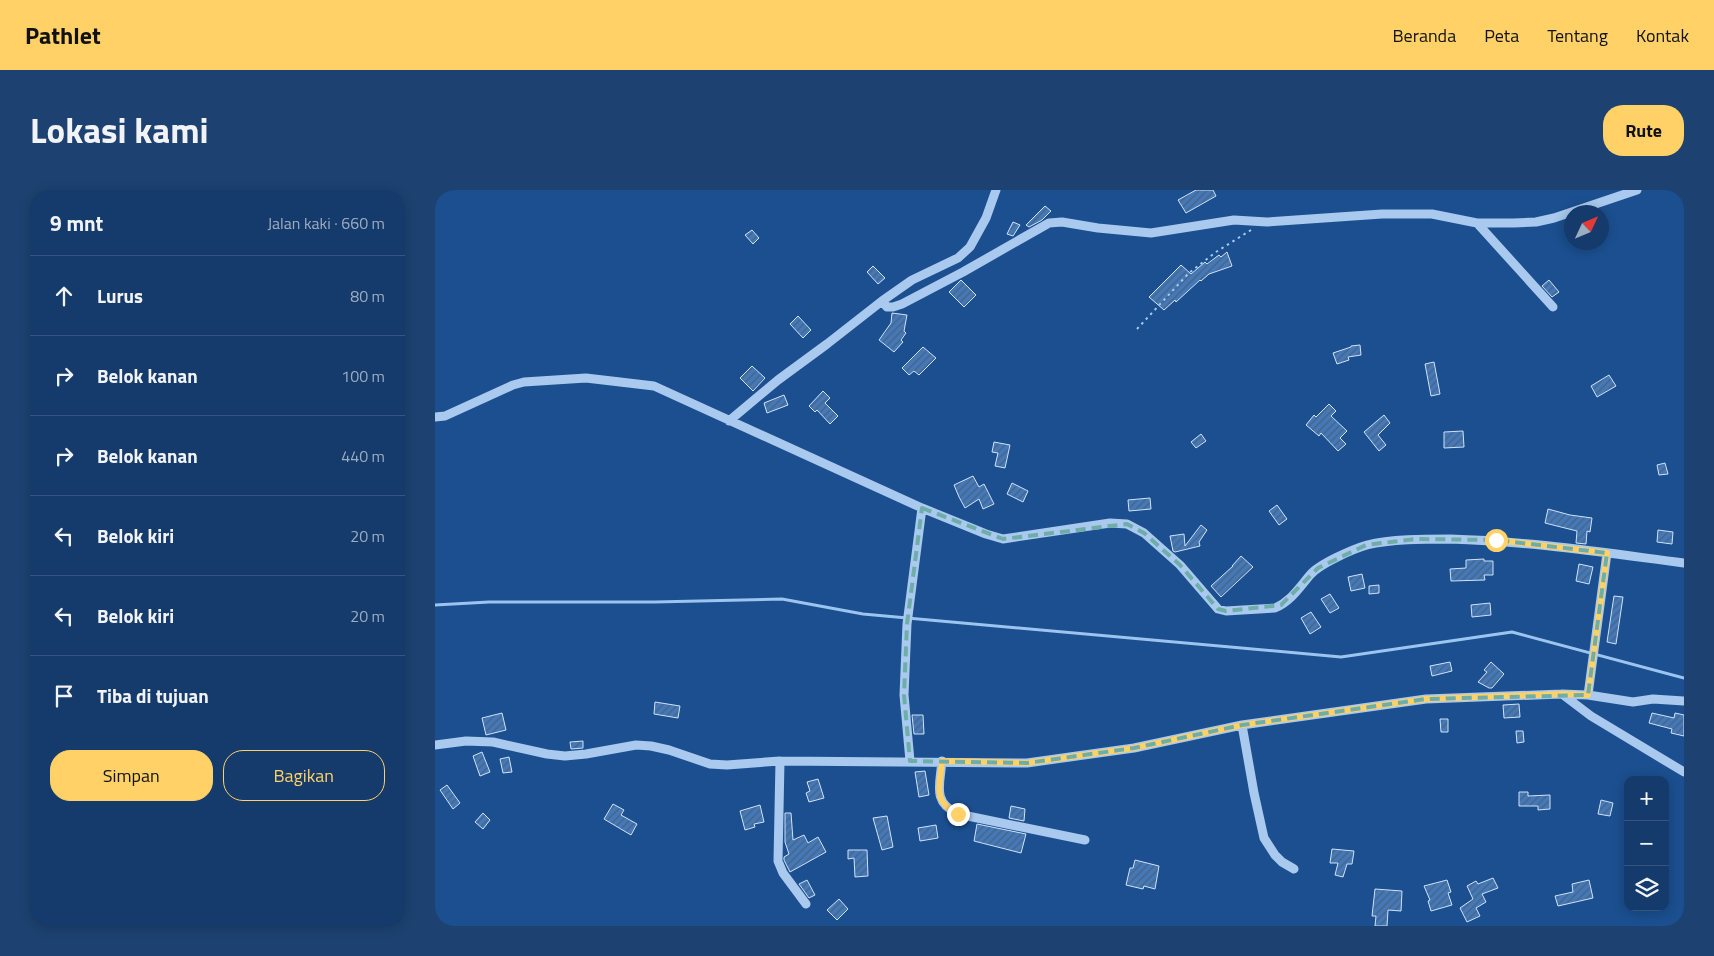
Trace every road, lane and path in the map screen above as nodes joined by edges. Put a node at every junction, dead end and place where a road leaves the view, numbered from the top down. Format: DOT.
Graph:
graph roads {
  1 [pos="996,190"];
  2 [pos="1637,190"];
  3 [pos="1264,222"];
  4 [pos="1477,223"];
  5 [pos="882,301"];
  6 [pos="1553,307"];
  7 [pos="1137,329"];
  8 [pos="435,417"];
  9 [pos="729,420"];
  10 [pos="922,508"];
  11 [pos="1607,553"];
  12 [pos="1684,563"];
  13 [pos="1562,694"];
  14 [pos="1588,695"];
  15 [pos="1684,701"];
  16 [pos="1242,725"];
  17 [pos="435,744"];
  18 [pos="780,761"];
  19 [pos="909,761"];
  20 [pos="942,761"];
  21 [pos="1684,772"];
  22 [pos="1085,840"];
  23 [pos="1294,869"];
  24 [pos="806,904"];
  1 -- 5 [label="street"];
  2 -- 4 [label="street"];
  3 -- 4 [label="street"];
  3 -- 5 [label="street"];
  3 -- 7 [label="path"];
  4 -- 6 [label="street"];
  5 -- 9 [label="street"];
  8 -- 9 [label="street"];
  9 -- 10 [label="street"];
  10 -- 11 [label="street"];
  10 -- 19 [label="street"];
  11 -- 12 [label="street"];
  11 -- 14 [label="street"];
  13 -- 14 [label="street"];
  13 -- 16 [label="street"];
  13 -- 21 [label="street"];
  14 -- 15 [label="street"];
  16 -- 20 [label="street"];
  16 -- 23 [label="street"];
  17 -- 18 [label="street"];
  18 -- 19 [label="street"];
  18 -- 24 [label="street"];
  19 -- 20 [label="street"];
  20 -- 22 [label="street"];
}
